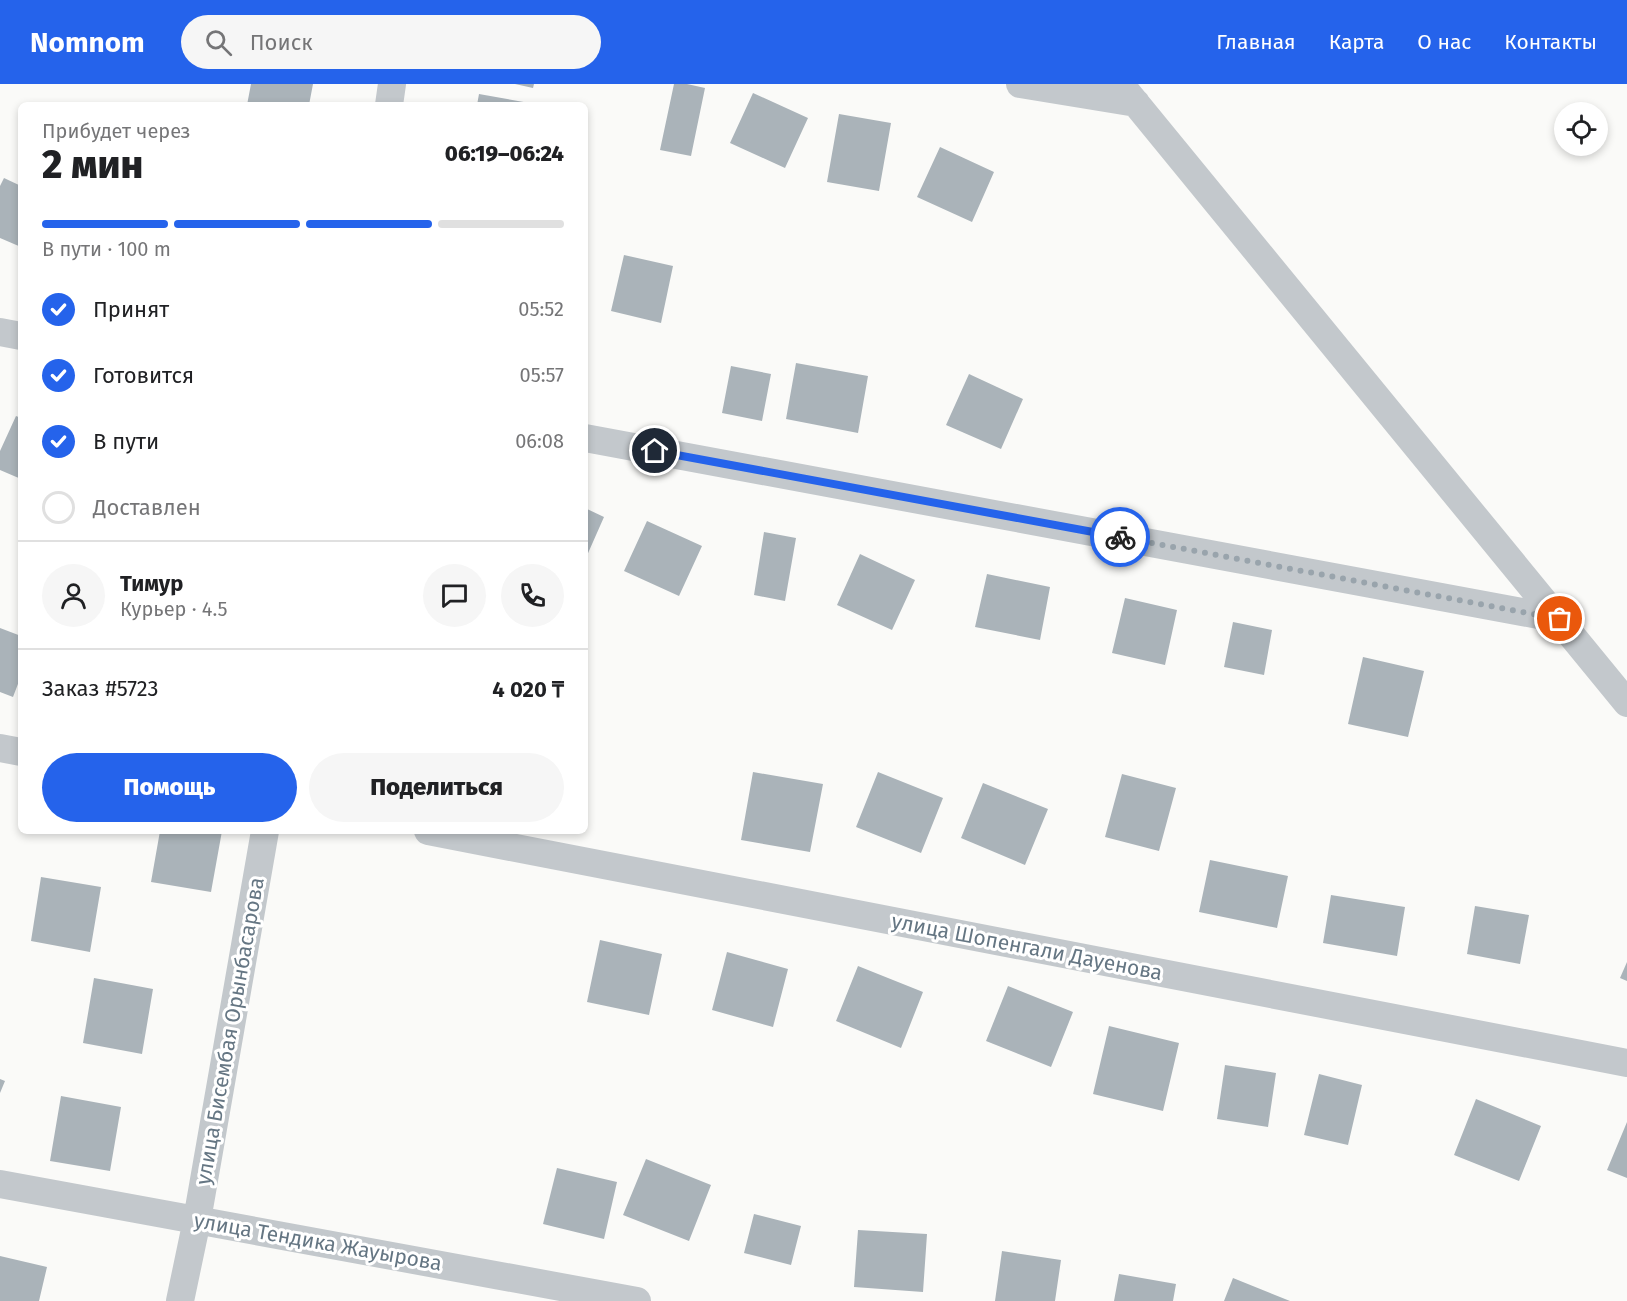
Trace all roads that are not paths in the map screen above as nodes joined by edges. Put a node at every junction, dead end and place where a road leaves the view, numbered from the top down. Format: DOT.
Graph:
graph roads {
  1 [pos="392,84"];
  2 [pos="1020,84"];
  3 [pos="1128,94"];
  4 [pos="389,102"];
  5 [pos="0,332"];
  6 [pos="18,335"];
  7 [pos="588,439"];
  8 [pos="1560,619"];
  9 [pos="1627,703"];
  10 [pos="0,748"];
  11 [pos="18,751"];
  12 [pos="263,834"];
  13 [pos="444,834"];
  14 [pos="1627,1063"];
  15 [pos="0,1184"];
  16 [pos="197,1220"];
  17 [pos="180,1301"];
  18 [pos="637,1301"];
  1 -- 4 [label="street"];
  2 -- 3 [label="street"];
  3 -- 8 [label="street"];
  5 -- 6 [label="street"];
  7 -- 8 [label="street"];
  8 -- 9 [label="street"];
  10 -- 11 [label="street"];
  12 -- 16 [label="street, улица Бисембая Орынбасарова"];
  13 -- 14 [label="street, улица Шопенгали Дауенова"];
  15 -- 16 [label="street, улица Тендика Жауырова"];
  16 -- 17 [label="street, улица Бисембая Орынбасарова"];
  16 -- 18 [label="street, улица Тендика Жауырова"];
}
